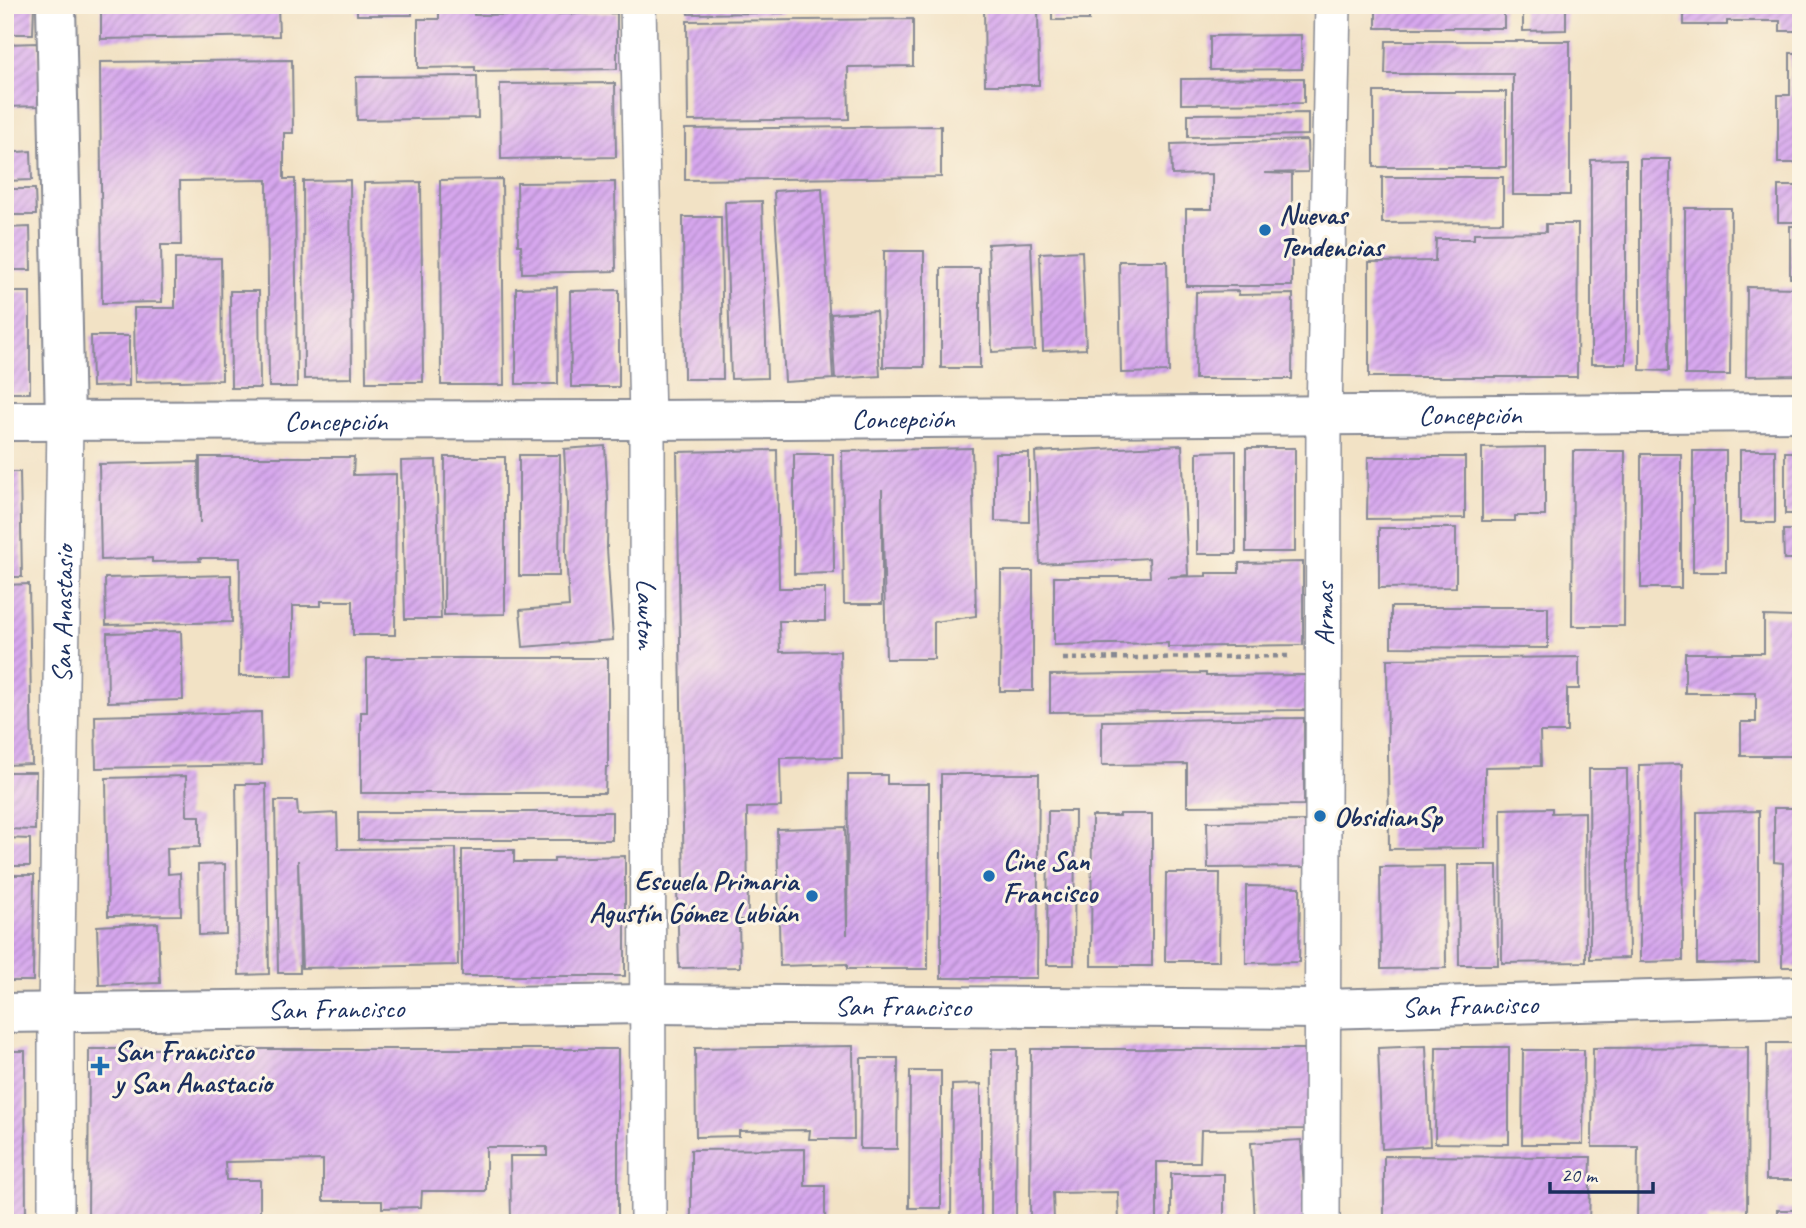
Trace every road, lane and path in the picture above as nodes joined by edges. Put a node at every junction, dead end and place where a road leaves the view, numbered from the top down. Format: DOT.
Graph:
graph roads {
  1 [pos="56,5"];
  2 [pos="638,5"];
  3 [pos="1333,5"];
  4 [pos="1801,412"];
  5 [pos="1324,415"];
  6 [pos="647,420"];
  7 [pos="5,421"];
  8 [pos="65,422"];
  9 [pos="1323,656"];
  10 [pos="1063,659"];
  11 [pos="1801,996"];
  12 [pos="649,1004"];
  13 [pos="1323,1009"];
  14 [pos="5,1013"];
  15 [pos="57,1013"];
  16 [pos="56,1223"];
  17 [pos="648,1223"];
  18 [pos="1322,1223"];
  1 -- 8 [label="street, San Anastasio"];
  2 -- 6 [label="street, Lawton"];
  3 -- 5 [label="street, Armas"];
  4 -- 5 [label="street, Concepción"];
  5 -- 6 [label="street, Concepción"];
  5 -- 9 [label="street, Armas"];
  6 -- 8 [label="street, Concepción"];
  6 -- 12 [label="street, Lawton"];
  7 -- 8 [label="street, Concepción"];
  8 -- 15 [label="street, San Anastasio"];
  9 -- 10 [label="path"];
  9 -- 13 [label="street, Armas"];
  11 -- 13 [label="street, San Francisco"];
  12 -- 13 [label="street, San Francisco"];
  12 -- 15 [label="street, San Francisco"];
  12 -- 17 [label="street, Lawton"];
  13 -- 18 [label="street, Armas"];
  14 -- 15 [label="street, San Francisco"];
  15 -- 16 [label="street, San Anastasio"];
}
